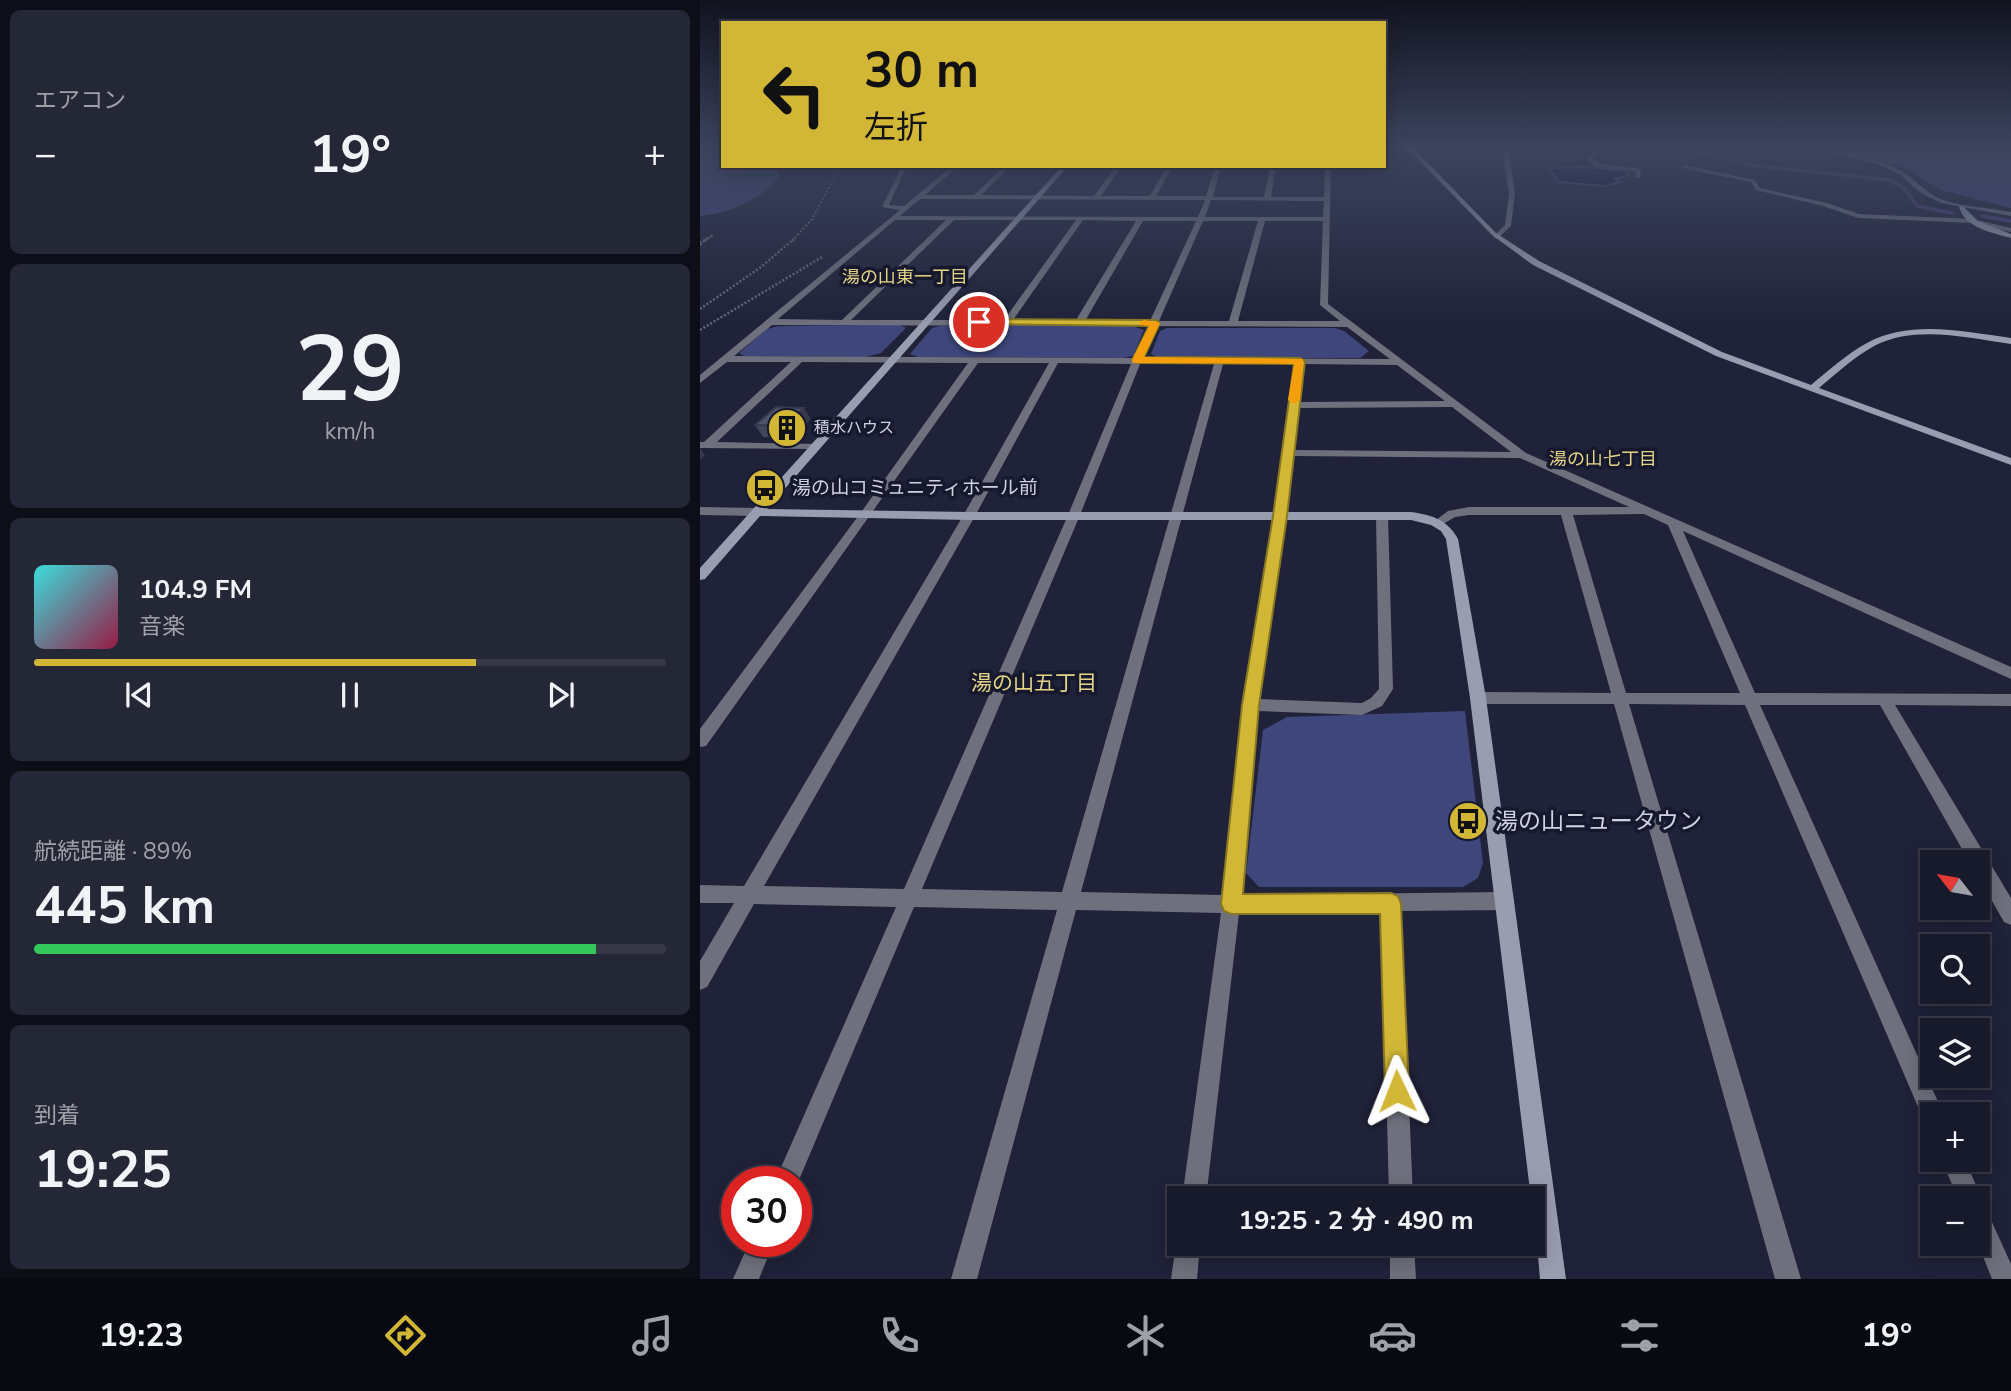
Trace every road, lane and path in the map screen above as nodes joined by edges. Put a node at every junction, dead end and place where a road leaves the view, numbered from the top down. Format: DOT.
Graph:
graph roads {
  1 [pos="1961,207"];
  2 [pos="821,208"];
  3 [pos="899,208"];
  4 [pos="906,208"];
  5 [pos="1028,208"];
  6 [pos="1205,208"];
  7 [pos="1326,208"];
  8 [pos="1471,208"];
  9 [pos="1510,208"];
  10 [pos="1835,208"];
  11 [pos="1966,208"];
  12 [pos="2011,214"];
  13 [pos="893,218"];
  14 [pos="952,218"];
  15 [pos="1019,218"];
  16 [pos="1081,218"];
  17 [pos="1141,218"];
  18 [pos="1201,218"];
  19 [pos="1262,219"];
  20 [pos="1325,219"];
  21 [pos="1972,221"];
  22 [pos="2011,230"];
  23 [pos="2011,236"];
  24 [pos="1497,237"];
  25 [pos="825,255"];
  26 [pos="700,309"];
  27 [pos="769,321"];
  28 [pos="845,321"];
  29 [pos="925,322"];
  30 [pos="1007,322"];
  31 [pos="1079,323"];
  32 [pos="1156,323"];
  33 [pos="1233,323"];
  34 [pos="1347,324"];
  35 [pos="700,330"];
  36 [pos="2011,341"];
  37 [pos="727,359"];
  38 [pos="800,359"];
  39 [pos="892,359"];
  40 [pos="975,360"];
  41 [pos="1055,360"];
  42 [pos="1137,360"];
  43 [pos="1300,361"];
  44 [pos="1219,362"];
  45 [pos="1400,362"];
  46 [pos="700,380"];
  47 [pos="1811,389"];
  48 [pos="1456,404"];
  49 [pos="1293,405"];
  50 [pos="704,445"];
  51 [pos="814,446"];
  52 [pos="1288,453"];
  53 [pos="1522,455"];
  54 [pos="2011,462"];
  55 [pos="700,511"];
  56 [pos="1646,511"];
  57 [pos="757,512"];
  58 [pos="1566,512"];
  59 [pos="866,514"];
  60 [pos="1074,515"];
  61 [pos="970,516"];
  62 [pos="1175,516"];
  63 [pos="1280,516"];
  64 [pos="1382,516"];
  65 [pos="1672,522"];
  66 [pos="1438,523"];
  67 [pos="700,576"];
  68 [pos="2009,675"];
  69 [pos="1478,698"];
  70 [pos="1883,698"];
  71 [pos="1619,699"];
  72 [pos="1752,700"];
  73 [pos="2011,700"];
  74 [pos="1250,705"];
  75 [pos="700,741"];
  76 [pos="700,894"];
  77 [pos="750,894"];
  78 [pos="908,896"];
  79 [pos="1070,901"];
  80 [pos="1505,901"];
  81 [pos="1231,904"];
  82 [pos="1391,904"];
  83 [pos="2011,916"];
  84 [pos="700,980"];
  85 [pos="1927,1102"];
  86 [pos="793,1166"];
  87 [pos="1196,1186"];
  88 [pos="1401,1186"];
  89 [pos="1990,1245"];
  90 [pos="1187,1256"];
  91 [pos="1403,1256"];
  92 [pos="755,1257"];
  93 [pos="746,1279"];
  94 [pos="964,1279"];
  95 [pos="1184,1279"];
  96 [pos="1404,1279"];
  97 [pos="1553,1279"];
  98 [pos="1788,1279"];
  99 [pos="2005,1279"];
  1 -- 21 [label="street"];
  2 -- 26 [label="path"];
  3 -- 4 [label="street"];
  4 -- 13 [label="street"];
  5 -- 15 [label="street"];
  6 -- 18 [label="street"];
  7 -- 20 [label="street"];
  8 -- 24 [label="street"];
  9 -- 24 [label="street"];
  10 -- 21 [label="street"];
  11 -- 12 [label="street"];
  13 -- 14 [label="street"];
  13 -- 27 [label="street"];
  14 -- 15 [label="street"];
  14 -- 28 [label="street"];
  15 -- 16 [label="street"];
  15 -- 29 [label="street"];
  16 -- 17 [label="street"];
  16 -- 30 [label="street"];
  17 -- 18 [label="street"];
  17 -- 31 [label="street"];
  18 -- 19 [label="street"];
  18 -- 32 [label="street"];
  19 -- 20 [label="street"];
  19 -- 33 [label="street"];
  20 -- 34 [label="street"];
  21 -- 22 [label="street"];
  21 -- 23 [label="street"];
  24 -- 47 [label="street"];
  25 -- 35 [label="path"];
  27 -- 28 [label="street"];
  27 -- 37 [label="street"];
  28 -- 29 [label="street"];
  29 -- 30 [label="street"];
  29 -- 39 [label="street"];
  30 -- 31 [label="street"];
  31 -- 32 [label="street"];
  32 -- 33 [label="street"];
  32 -- 42 [label="street"];
  33 -- 34 [label="street"];
  34 -- 45 [label="street"];
  36 -- 47 [label="street"];
  37 -- 38 [label="street"];
  37 -- 46 [label="street"];
  38 -- 39 [label="street"];
  38 -- 50 [label="street"];
  39 -- 40 [label="street"];
  39 -- 51 [label="street"];
  40 -- 41 [label="street"];
  40 -- 59 [label="street"];
  41 -- 42 [label="street"];
  41 -- 61 [label="street"];
  42 -- 44 [label="street"];
  42 -- 60 [label="street"];
  43 -- 44 [label="street"];
  43 -- 45 [label="street"];
  43 -- 49 [label="street"];
  44 -- 62 [label="street"];
  45 -- 48 [label="street"];
  47 -- 54 [label="street"];
  48 -- 49 [label="street"];
  48 -- 53 [label="street"];
  49 -- 52 [label="street"];
  50 -- 51 [label="street"];
  51 -- 57 [label="street"];
  52 -- 53 [label="street"];
  52 -- 63 [label="street"];
  53 -- 56 [label="street"];
  55 -- 57 [label="street"];
  56 -- 58 [label="street"];
  56 -- 65 [label="street"];
  57 -- 59 [label="street"];
  57 -- 67 [label="street"];
  58 -- 66 [label="street"];
  58 -- 71 [label="street"];
  59 -- 61 [label="street"];
  59 -- 75 [label="street"];
  60 -- 61 [label="street"];
  60 -- 62 [label="street"];
  60 -- 78 [label="street"];
  61 -- 77 [label="street"];
  62 -- 63 [label="street"];
  62 -- 79 [label="street"];
  63 -- 64 [label="street"];
  63 -- 74 [label="street"];
  64 -- 66 [label="street"];
  64 -- 74 [label="street"];
  65 -- 68 [label="street"];
  65 -- 72 [label="street"];
  66 -- 69 [label="street"];
  69 -- 71 [label="street"];
  69 -- 80 [label="street"];
  70 -- 72 [label="street"];
  70 -- 73 [label="street"];
  70 -- 83 [label="street"];
  71 -- 72 [label="street"];
  71 -- 98 [label="street"];
  72 -- 85 [label="street"];
  74 -- 81 [label="street"];
  76 -- 77 [label="street"];
  77 -- 78 [label="street"];
  77 -- 84 [label="street"];
  78 -- 79 [label="street"];
  78 -- 86 [label="street"];
  79 -- 81 [label="street"];
  79 -- 94 [label="street"];
  80 -- 82 [label="street"];
  80 -- 97 [label="street"];
  81 -- 82 [label="street"];
  81 -- 87 [label="street"];
  82 -- 88 [label="street"];
  89 -- 99 [label="street"];
  90 -- 95 [label="street"];
  91 -- 96 [label="street"];
  92 -- 93 [label="street"];
}
